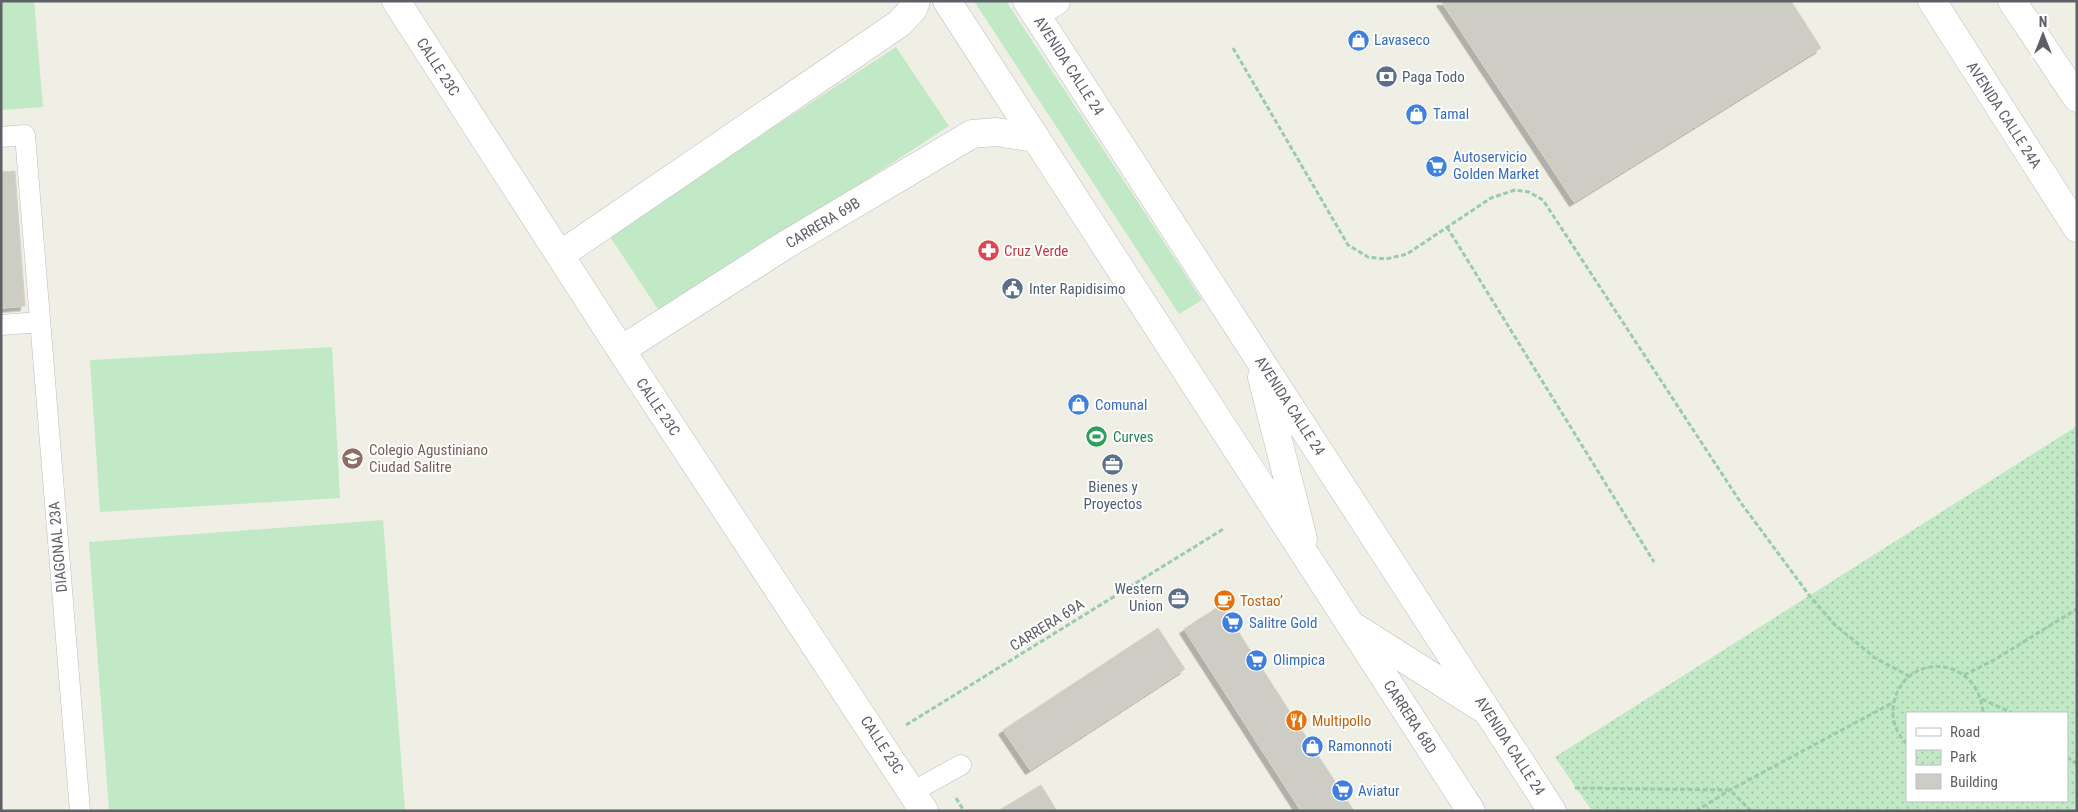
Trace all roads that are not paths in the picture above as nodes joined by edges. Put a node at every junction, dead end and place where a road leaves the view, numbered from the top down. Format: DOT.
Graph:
graph roads {
  1 [pos="396,1"];
  2 [pos="916,1"];
  3 [pos="948,1"];
  4 [pos="1932,1"];
  5 [pos="2012,2"];
  6 [pos="1039,6"];
  7 [pos="2076,98"];
  8 [pos="1,137"];
  9 [pos="1036,138"];
  10 [pos="2077,228"];
  11 [pos="560,256"];
  12 [pos="40,322"];
  13 [pos="1,325"];
  14 [pos="620,350"];
  15 [pos="1256,354"];
  16 [pos="1309,562"];
  17 [pos="1348,623"];
  18 [pos="1489,713"];
  19 [pos="961,765"];
  20 [pos="918,801"];
  21 [pos="80,811"];
  22 [pos="1471,811"];
  23 [pos="1552,811"];
  1 -- 11 [label="main road, CALLE 23C"];
  2 -- 11 [label="main road"];
  3 -- 9 [label="main road"];
  4 -- 10 [label="main road, AVENIDA CALLE 24A"];
  5 -- 7 [label="main road"];
  6 -- 15 [label="main road, AVENIDA CALLE 24"];
  8 -- 12 [label="lane, DIAGONAL 23A"];
  9 -- 14 [label="main road, CARRERA 69B"];
  9 -- 16 [label="main road"];
  11 -- 14 [label="main road, CALLE 23C"];
  12 -- 13 [label="lane"];
  12 -- 21 [label="lane, DIAGONAL 23A"];
  14 -- 20 [label="main road, CALLE 23C"];
  15 -- 16 [label="main road"];
  15 -- 18 [label="main road, AVENIDA CALLE 24"];
  16 -- 17 [label="main road"];
  17 -- 18 [label="main road"];
  17 -- 22 [label="main road, CARRERA 68D"];
  18 -- 23 [label="main road, AVENIDA CALLE 24"];
  19 -- 20 [label="lane"];
}
